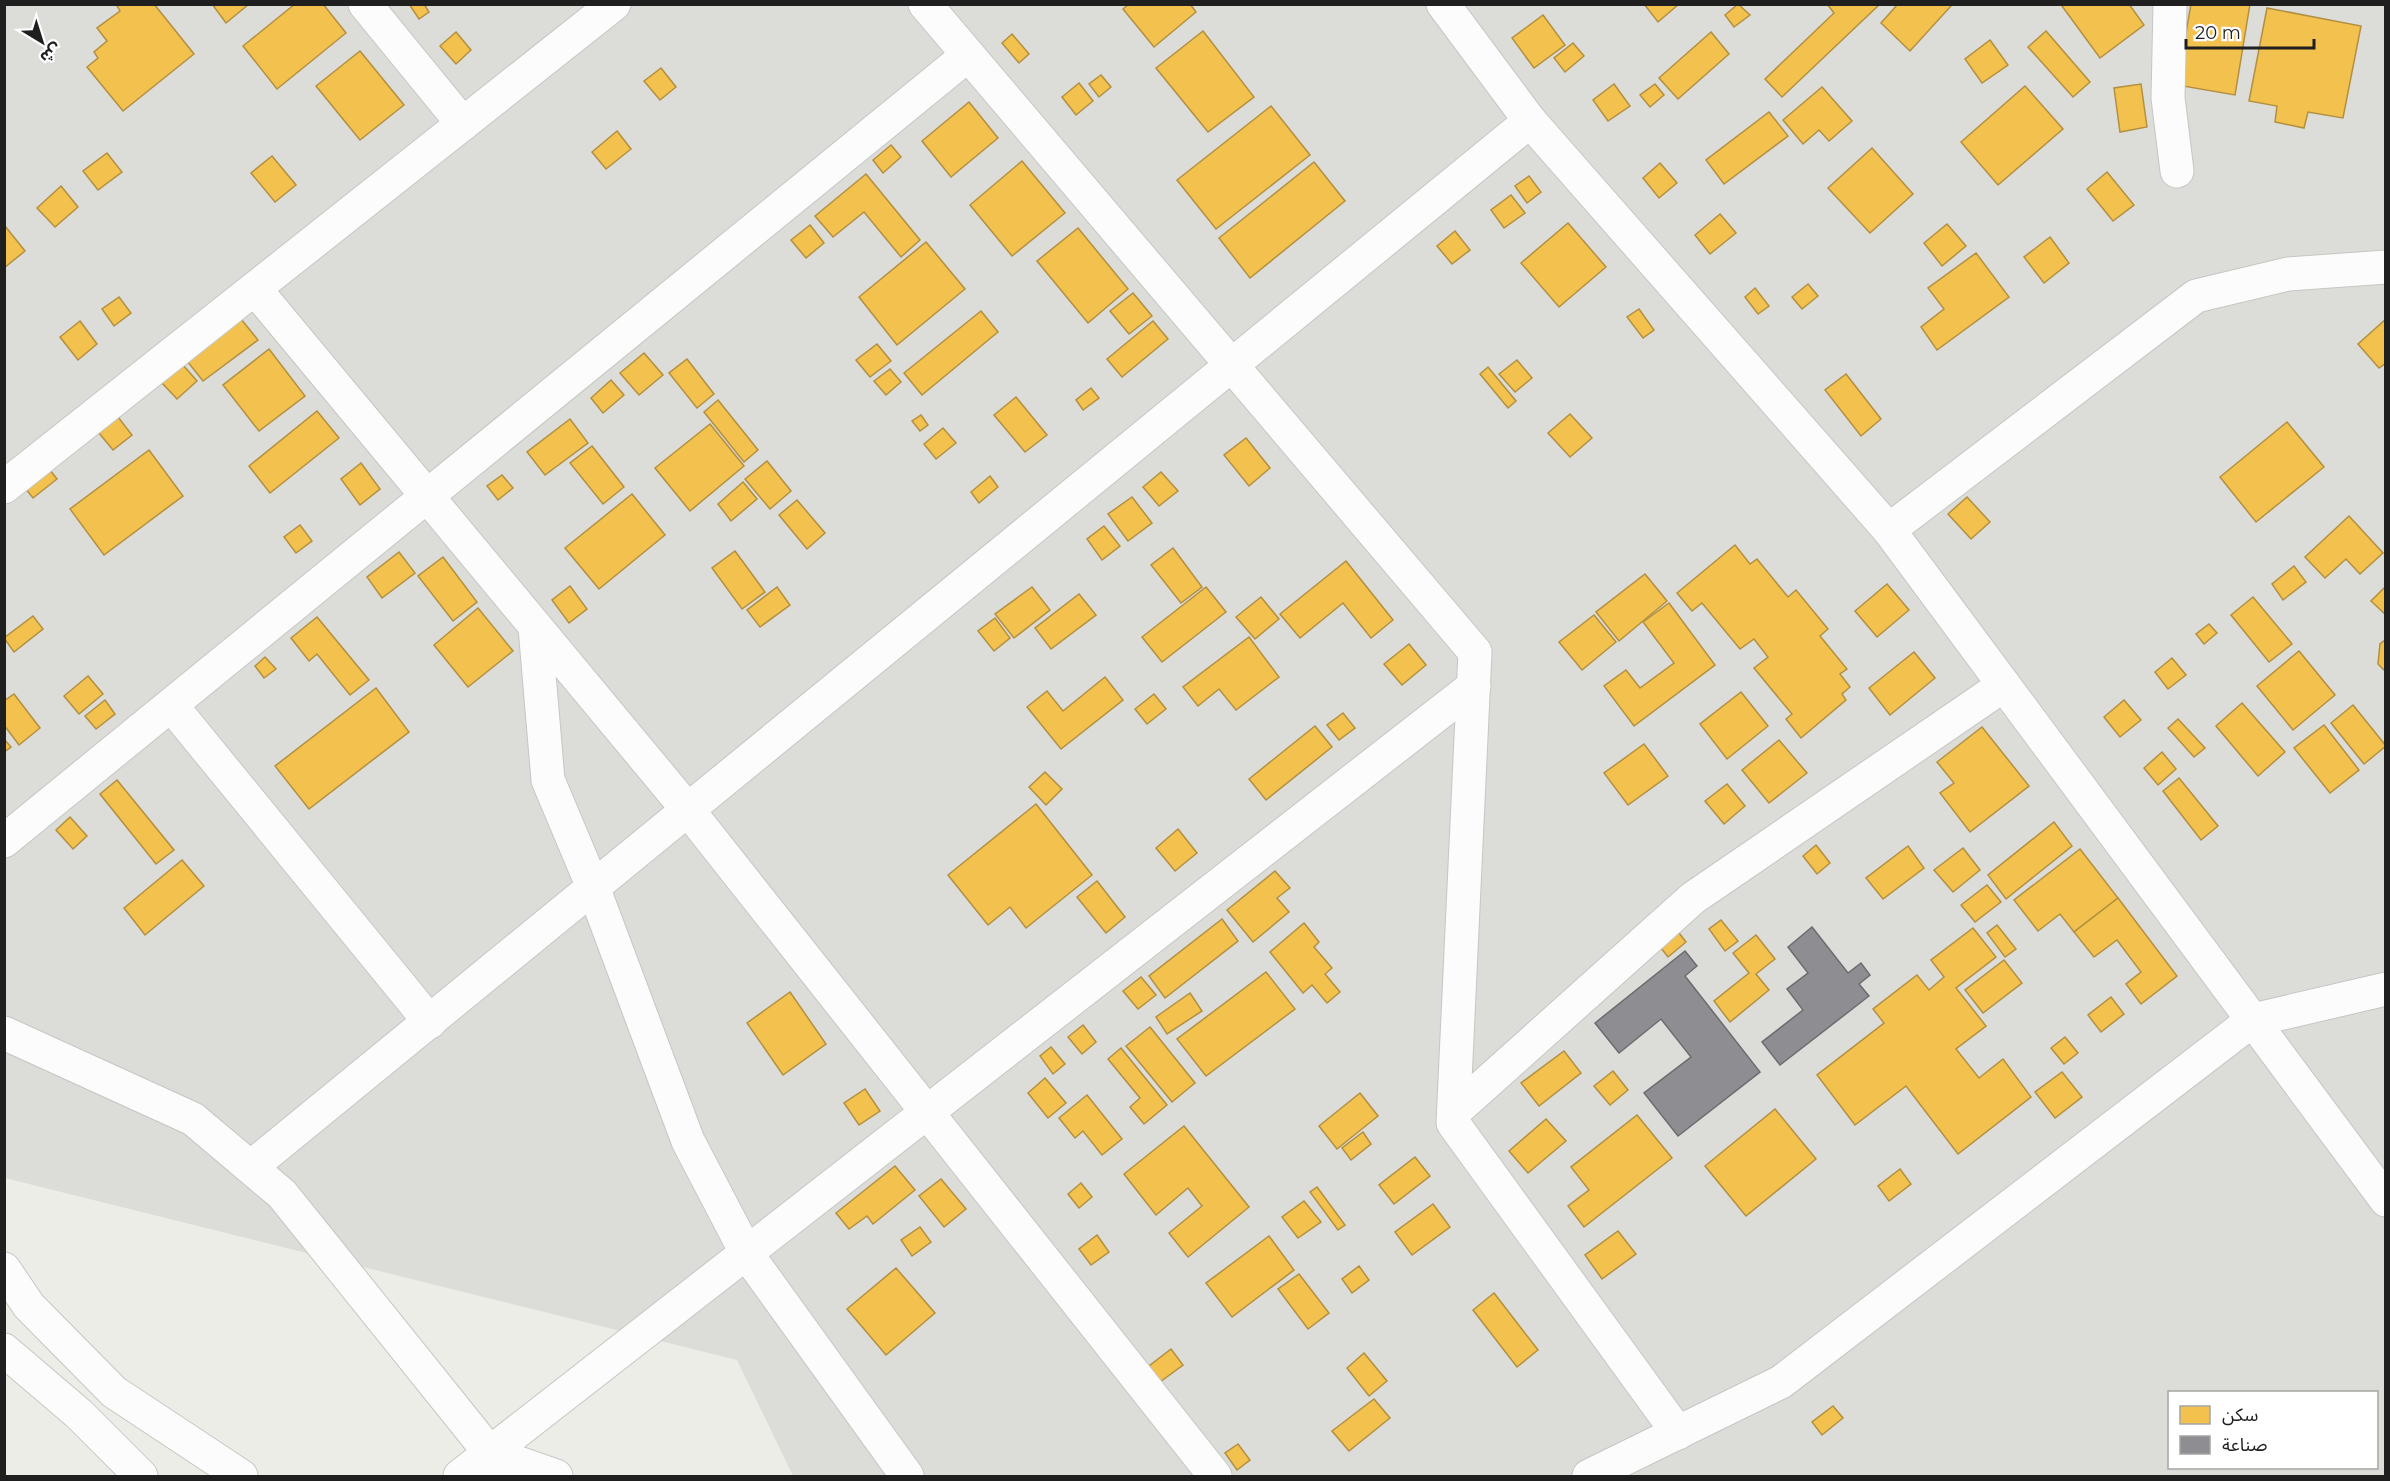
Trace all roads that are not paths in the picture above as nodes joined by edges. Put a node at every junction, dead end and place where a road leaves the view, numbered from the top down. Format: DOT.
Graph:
graph roads {
  1 [pos="365,4"];
  2 [pos="614,4"];
  3 [pos="925,4"];
  4 [pos="1443,4"];
  5 [pos="2170,4"];
  6 [pos="968,55"];
  7 [pos="1530,121"];
  8 [pos="463,124"];
  9 [pos="2177,171"];
  10 [pos="2385,267"];
  11 [pos="255,289"];
  12 [pos="1231,364"];
  13 [pos="4,487"];
  14 [pos="427,496"];
  15 [pos="1889,530"];
  16 [pos="535,627"];
  17 [pos="2004,685"];
  18 [pos="1474,686"];
  19 [pos="171,705"];
  20 [pos="688,810"];
  21 [pos="4,841"];
  22 [pos="593,887"];
  23 [pos="2385,989"];
  24 [pos="2253,1020"];
  25 [pos="430,1022"];
  26 [pos="4,1033"];
  27 [pos="1454,1112"];
  28 [pos="928,1113"];
  29 [pos="251,1167"];
  30 [pos="2385,1200"];
  31 [pos="747,1254"];
  32 [pos="4,1269"];
  33 [pos="17,1300"];
  34 [pos="4,1350"];
  35 [pos="1678,1433"];
  36 [pos="496,1465"];
  37 [pos="141,1476"];
  38 [pos="241,1476"];
  39 [pos="460,1476"];
  40 [pos="556,1476"];
  41 [pos="908,1476"];
  42 [pos="1215,1476"];
  43 [pos="1589,1476"];
  1 -- 8 [label="street"];
  2 -- 8 [label="street"];
  3 -- 6 [label="street"];
  4 -- 7 [label="street"];
  5 -- 9 [label="street"];
  6 -- 12 [label="street"];
  6 -- 14 [label="street"];
  7 -- 12 [label="street"];
  7 -- 15 [label="street"];
  8 -- 11 [label="street"];
  10 -- 15 [label="street"];
  11 -- 13 [label="street"];
  11 -- 14 [label="street"];
  12 -- 18 [label="street"];
  12 -- 20 [label="street"];
  14 -- 16 [label="street"];
  14 -- 19 [label="street"];
  15 -- 17 [label="street"];
  16 -- 20 [label="street"];
  16 -- 22 [label="street"];
  17 -- 24 [label="street"];
  17 -- 27 [label="street"];
  18 -- 27 [label="street"];
  18 -- 28 [label="street"];
  19 -- 21 [label="street"];
  19 -- 25 [label="street"];
  20 -- 22 [label="street"];
  20 -- 28 [label="street"];
  22 -- 25 [label="street"];
  22 -- 31 [label="street"];
  23 -- 24 [label="street"];
  24 -- 30 [label="street"];
  24 -- 35 [label="street"];
  25 -- 29 [label="street"];
  26 -- 29 [label="street"];
  27 -- 35 [label="street"];
  28 -- 31 [label="street"];
  28 -- 42 [label="street"];
  29 -- 36 [label="street"];
  31 -- 36 [label="street"];
  31 -- 41 [label="street"];
  32 -- 33 [label="street"];
  33 -- 38 [label="street"];
  34 -- 37 [label="street"];
  35 -- 43 [label="street"];
  36 -- 39 [label="street"];
  36 -- 40 [label="street"];
}
